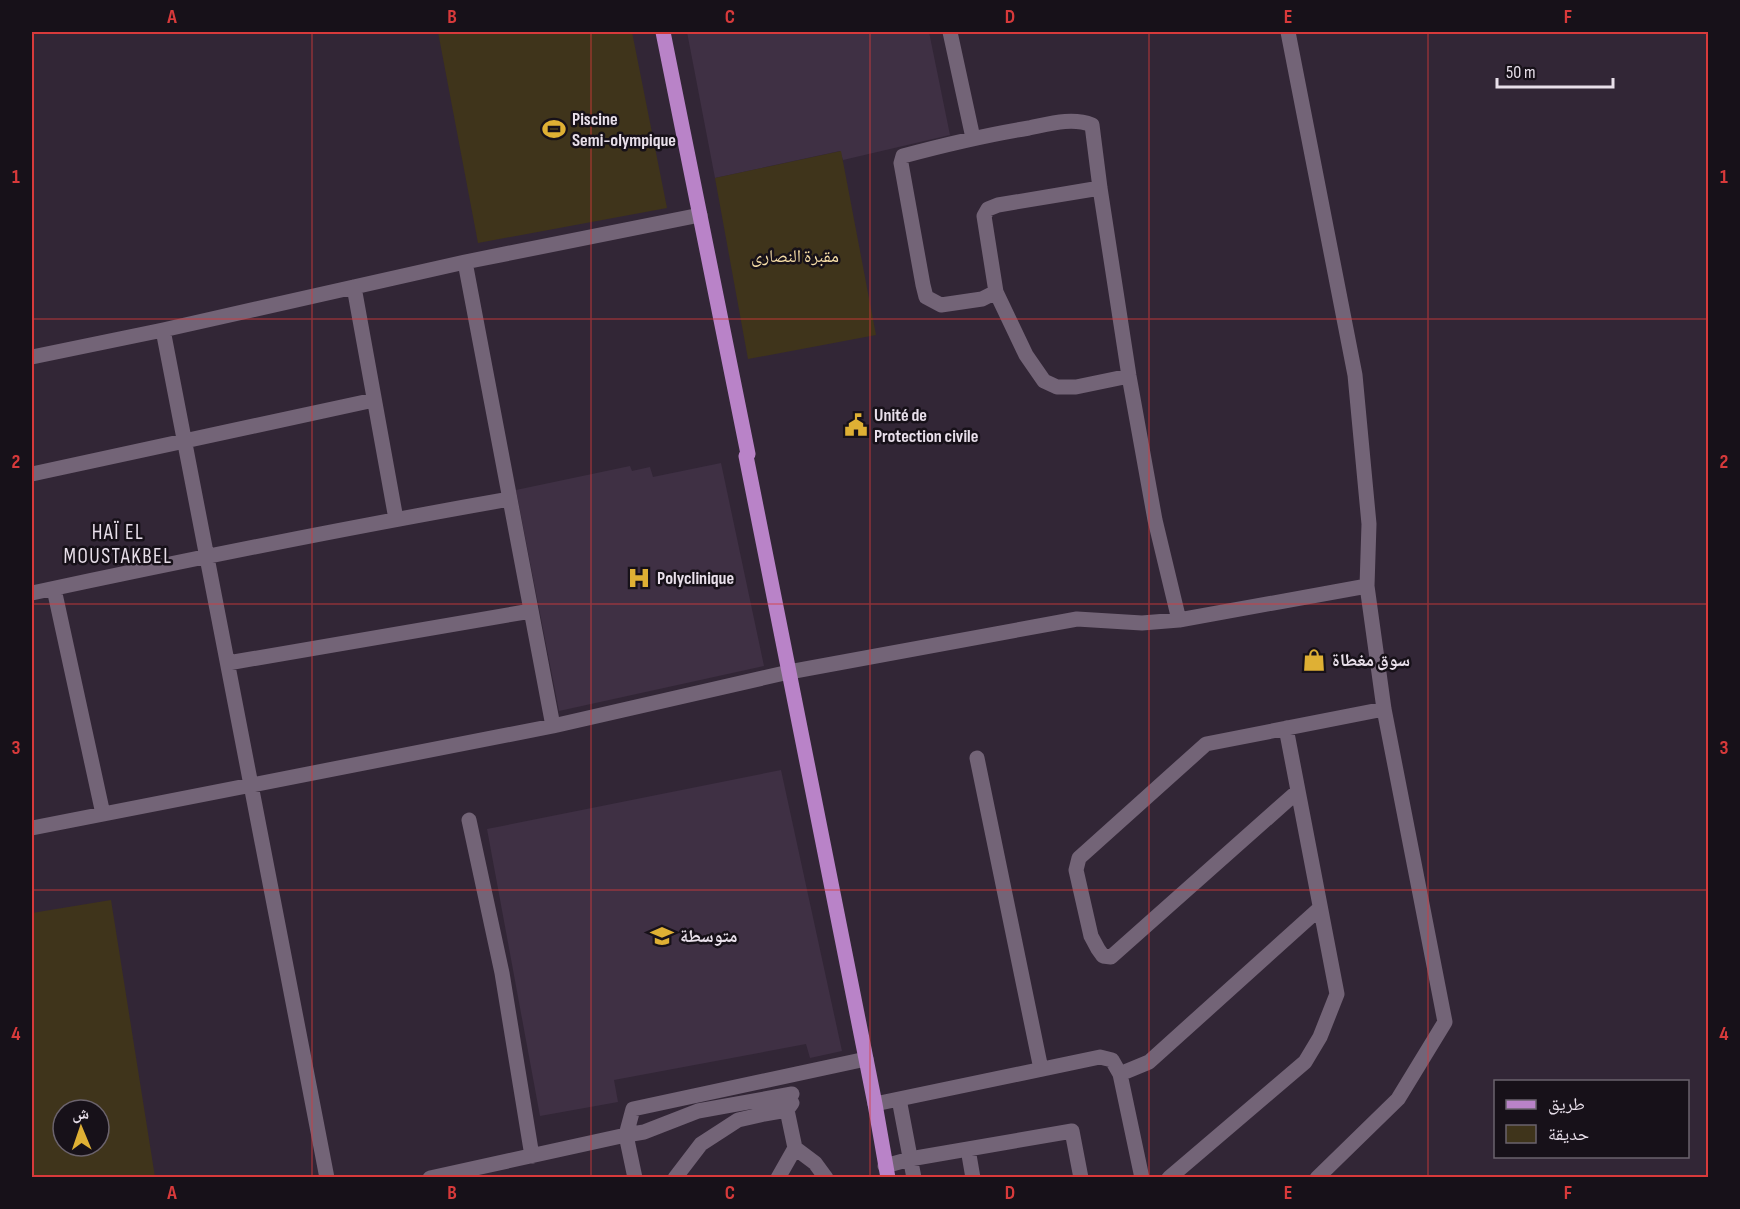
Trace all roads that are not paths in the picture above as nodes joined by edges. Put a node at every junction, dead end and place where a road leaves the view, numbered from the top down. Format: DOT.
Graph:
graph roads {
  1 [pos="663,32"];
  2 [pos="950,32"];
  3 [pos="1288,32"];
  4 [pos="973,138"];
  5 [pos="1100,188"];
  6 [pos="700,215"];
  7 [pos="465,262"];
  8 [pos="354,287"];
  9 [pos="996,292"];
  10 [pos="163,330"];
  11 [pos="32,357"];
  12 [pos="1130,376"];
  13 [pos="374,400"];
  14 [pos="185,441"];
  15 [pos="32,474"];
  16 [pos="510,499"];
  17 [pos="396,519"];
  18 [pos="207,556"];
  19 [pos="1367,586"];
  20 [pos="54,589"];
  21 [pos="32,594"];
  22 [pos="531,611"];
  23 [pos="1179,620"];
  24 [pos="228,663"];
  25 [pos="789,672"];
  26 [pos="1384,708"];
  27 [pos="553,726"];
  28 [pos="1286,728"];
  29 [pos="977,758"];
  30 [pos="251,785"];
  31 [pos="1298,791"];
  32 [pos="103,814"];
  33 [pos="469,820"];
  34 [pos="32,828"];
  35 [pos="1320,908"];
  36 [pos="866,1059"];
  37 [pos="1041,1069"];
  38 [pos="792,1074"];
  39 [pos="1120,1074"];
  40 [pos="792,1094"];
  41 [pos="899,1099"];
  42 [pos="875,1104"];
  43 [pos="787,1110"];
  44 [pos="626,1135"];
  45 [pos="795,1148"];
  46 [pos="968,1149"];
  47 [pos="532,1156"];
  48 [pos="910,1159"];
  49 [pos="887,1172"];
  50 [pos="327,1178"];
  51 [pos="430,1178"];
  52 [pos="635,1178"];
  53 [pos="675,1178"];
  54 [pos="778,1178"];
  55 [pos="826,1178"];
  56 [pos="914,1178"];
  57 [pos="973,1178"];
  58 [pos="1081,1178"];
  59 [pos="1142,1178"];
  60 [pos="1169,1178"];
  61 [pos="1317,1178"];
  1 -- 6 [label="main road"];
  2 -- 4 [label="street"];
  3 -- 19 [label="street"];
  4 -- 5 [label="street"];
  4 -- 9 [label="street"];
  5 -- 9 [label="street"];
  5 -- 12 [label="street"];
  6 -- 7 [label="street"];
  6 -- 25 [label="main road"];
  7 -- 8 [label="street"];
  7 -- 16 [label="street"];
  8 -- 10 [label="street"];
  8 -- 13 [label="street"];
  9 -- 12 [label="street"];
  10 -- 11 [label="street"];
  10 -- 14 [label="street"];
  12 -- 23 [label="street"];
  13 -- 14 [label="street"];
  13 -- 17 [label="street"];
  14 -- 15 [label="street"];
  14 -- 18 [label="street"];
  16 -- 17 [label="street"];
  16 -- 22 [label="street"];
  17 -- 18 [label="street"];
  18 -- 20 [label="street"];
  18 -- 24 [label="street"];
  19 -- 23 [label="street"];
  19 -- 26 [label="street"];
  20 -- 21 [label="street"];
  20 -- 32 [label="street"];
  22 -- 24 [label="street"];
  22 -- 27 [label="street"];
  23 -- 25 [label="street"];
  24 -- 30 [label="street"];
  25 -- 27 [label="street"];
  25 -- 36 [label="main road"];
  26 -- 28 [label="street"];
  26 -- 61 [label="street"];
  27 -- 30 [label="street"];
  28 -- 31 [label="street"];
  28 -- 31 [label="street"];
  29 -- 37 [label="street"];
  30 -- 32 [label="street"];
  30 -- 50 [label="street"];
  31 -- 35 [label="street"];
  32 -- 34 [label="street"];
  33 -- 47 [label="street"];
  35 -- 39 [label="street"];
  35 -- 60 [label="street"];
  36 -- 38 [label="street"];
  36 -- 42 [label="main road"];
  37 -- 39 [label="street"];
  37 -- 41 [label="street"];
  38 -- 40 [label="street"];
  38 -- 44 [label="street"];
  39 -- 59 [label="street"];
  40 -- 43 [label="street"];
  40 -- 44 [label="street"];
  41 -- 42 [label="street"];
  41 -- 48 [label="street"];
  42 -- 49 [label="main road"];
  43 -- 45 [label="street"];
  43 -- 53 [label="street"];
  44 -- 47 [label="street"];
  44 -- 52 [label="street"];
  45 -- 54 [label="street"];
  45 -- 55 [label="street"];
  46 -- 48 [label="street"];
  46 -- 57 [label="street"];
  46 -- 58 [label="street"];
  47 -- 51 [label="street"];
  48 -- 49 [label="street"];
  48 -- 56 [label="street"];
}
